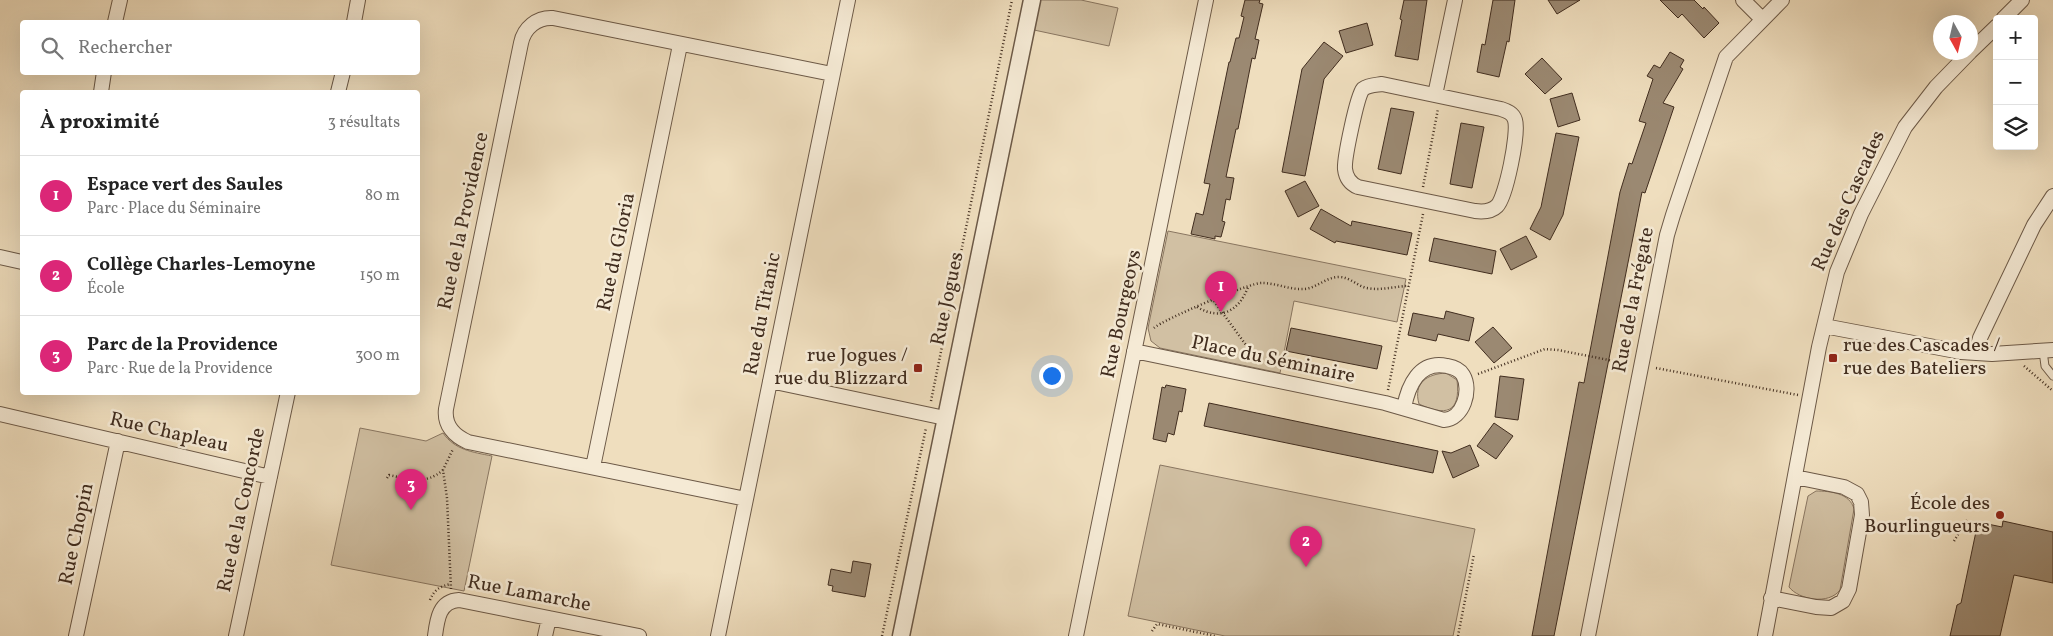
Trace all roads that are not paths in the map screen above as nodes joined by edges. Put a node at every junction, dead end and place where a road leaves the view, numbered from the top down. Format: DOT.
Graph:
graph roads {
  1 [pos="120,0"];
  2 [pos="358,0"];
  3 [pos="848,0"];
  4 [pos="1032,0"];
  5 [pos="1206,0"];
  6 [pos="1455,0"];
  7 [pos="1744,0"];
  8 [pos="1782,0"];
  9 [pos="2022,0"];
  10 [pos="2007,15"];
  11 [pos="1762,19"];
  12 [pos="115,20"];
  13 [pos="354,20"];
  14 [pos="1993,30"];
  15 [pos="680,44"];
  16 [pos="1978,44"];
  17 [pos="1963,60"];
  18 [pos="832,74"];
  19 [pos="104,75"];
  20 [pos="342,75"];
  21 [pos="101,90"];
  22 [pos="338,90"];
  23 [pos="1437,100"];
  24 [pos="2053,196"];
  25 [pos="0,257"];
  26 [pos="20,262"];
  27 [pos="1824,326"];
  28 [pos="1134,351"];
  29 [pos="2048,351"];
  30 [pos="1976,353"];
  31 [pos="2053,376"];
  32 [pos="770,381"];
  33 [pos="287,395"];
  34 [pos="1404,408"];
  35 [pos="0,414"];
  36 [pos="946,418"];
  37 [pos="118,441"];
  38 [pos="593,468"];
  39 [pos="1795,476"];
  40 [pos="270,477"];
  41 [pos="746,499"];
  42 [pos="1771,598"];
  43 [pos="549,618"];
  44 [pos="76,636"];
  45 [pos="236,636"];
  46 [pos="434,636"];
  47 [pos="546,636"];
  48 [pos="639,636"];
  49 [pos="718,636"];
  50 [pos="901,636"];
  51 [pos="1076,636"];
  52 [pos="1588,636"];
  53 [pos="1765,636"];
  1 -- 12 [label="street"];
  2 -- 13 [label="street"];
  3 -- 18 [label="street, Rue du Titanic"];
  4 -- 36 [label="street, Rue Jogues"];
  5 -- 28 [label="street, Rue Bourgeoys"];
  6 -- 23 [label="street"];
  7 -- 11 [label="street"];
  8 -- 11 [label="street, Rue de la Frégate"];
  9 -- 10 [label="street"];
  11 -- 52 [label="street, Rue de la Frégate"];
  14 -- 16 [label="street, Rue des Cascades"];
  15 -- 18 [label="street, Rue de la Providence"];
  15 -- 38 [label="street, Rue du Gloria"];
  15 -- 38 [label="street, Rue de la Providence"];
  17 -- 27 [label="street, Rue des Cascades"];
  18 -- 32 [label="street, Rue du Titanic"];
  19 -- 21 [label="street"];
  20 -- 22 [label="street"];
  23 -- 23 [label="street"];
  24 -- 30 [label="street"];
  25 -- 26 [label="street"];
  27 -- 30 [label="street"];
  27 -- 39 [label="street, Rue des Cascades"];
  28 -- 34 [label="street, Place du Séminaire"];
  28 -- 51 [label="street, Rue Bourgeoys"];
  29 -- 30 [label="street"];
  29 -- 31 [label="lane"];
  32 -- 36 [label="street"];
  32 -- 41 [label="street, Rue du Titanic"];
  33 -- 40 [label="street, Rue de la Concorde"];
  34 -- 34 [label="street, Place du Séminaire"];
  35 -- 37 [label="street, Rue Chapleau"];
  36 -- 50 [label="street, Rue Jogues"];
  37 -- 40 [label="street, Rue Chapleau"];
  37 -- 44 [label="street, Rue Chopin"];
  38 -- 41 [label="street, Rue de la Providence"];
  39 -- 42 [label="street, Rue des Cascades"];
  39 -- 42 [label="street"];
  40 -- 45 [label="street, Rue de la Concorde"];
  41 -- 49 [label="street, Rue du Titanic"];
  42 -- 53 [label="street, Rue des Cascades"];
  43 -- 46 [label="street, Rue Lamarche"];
  43 -- 47 [label="street"];
  43 -- 48 [label="street, Rue Lamarche"];
}
